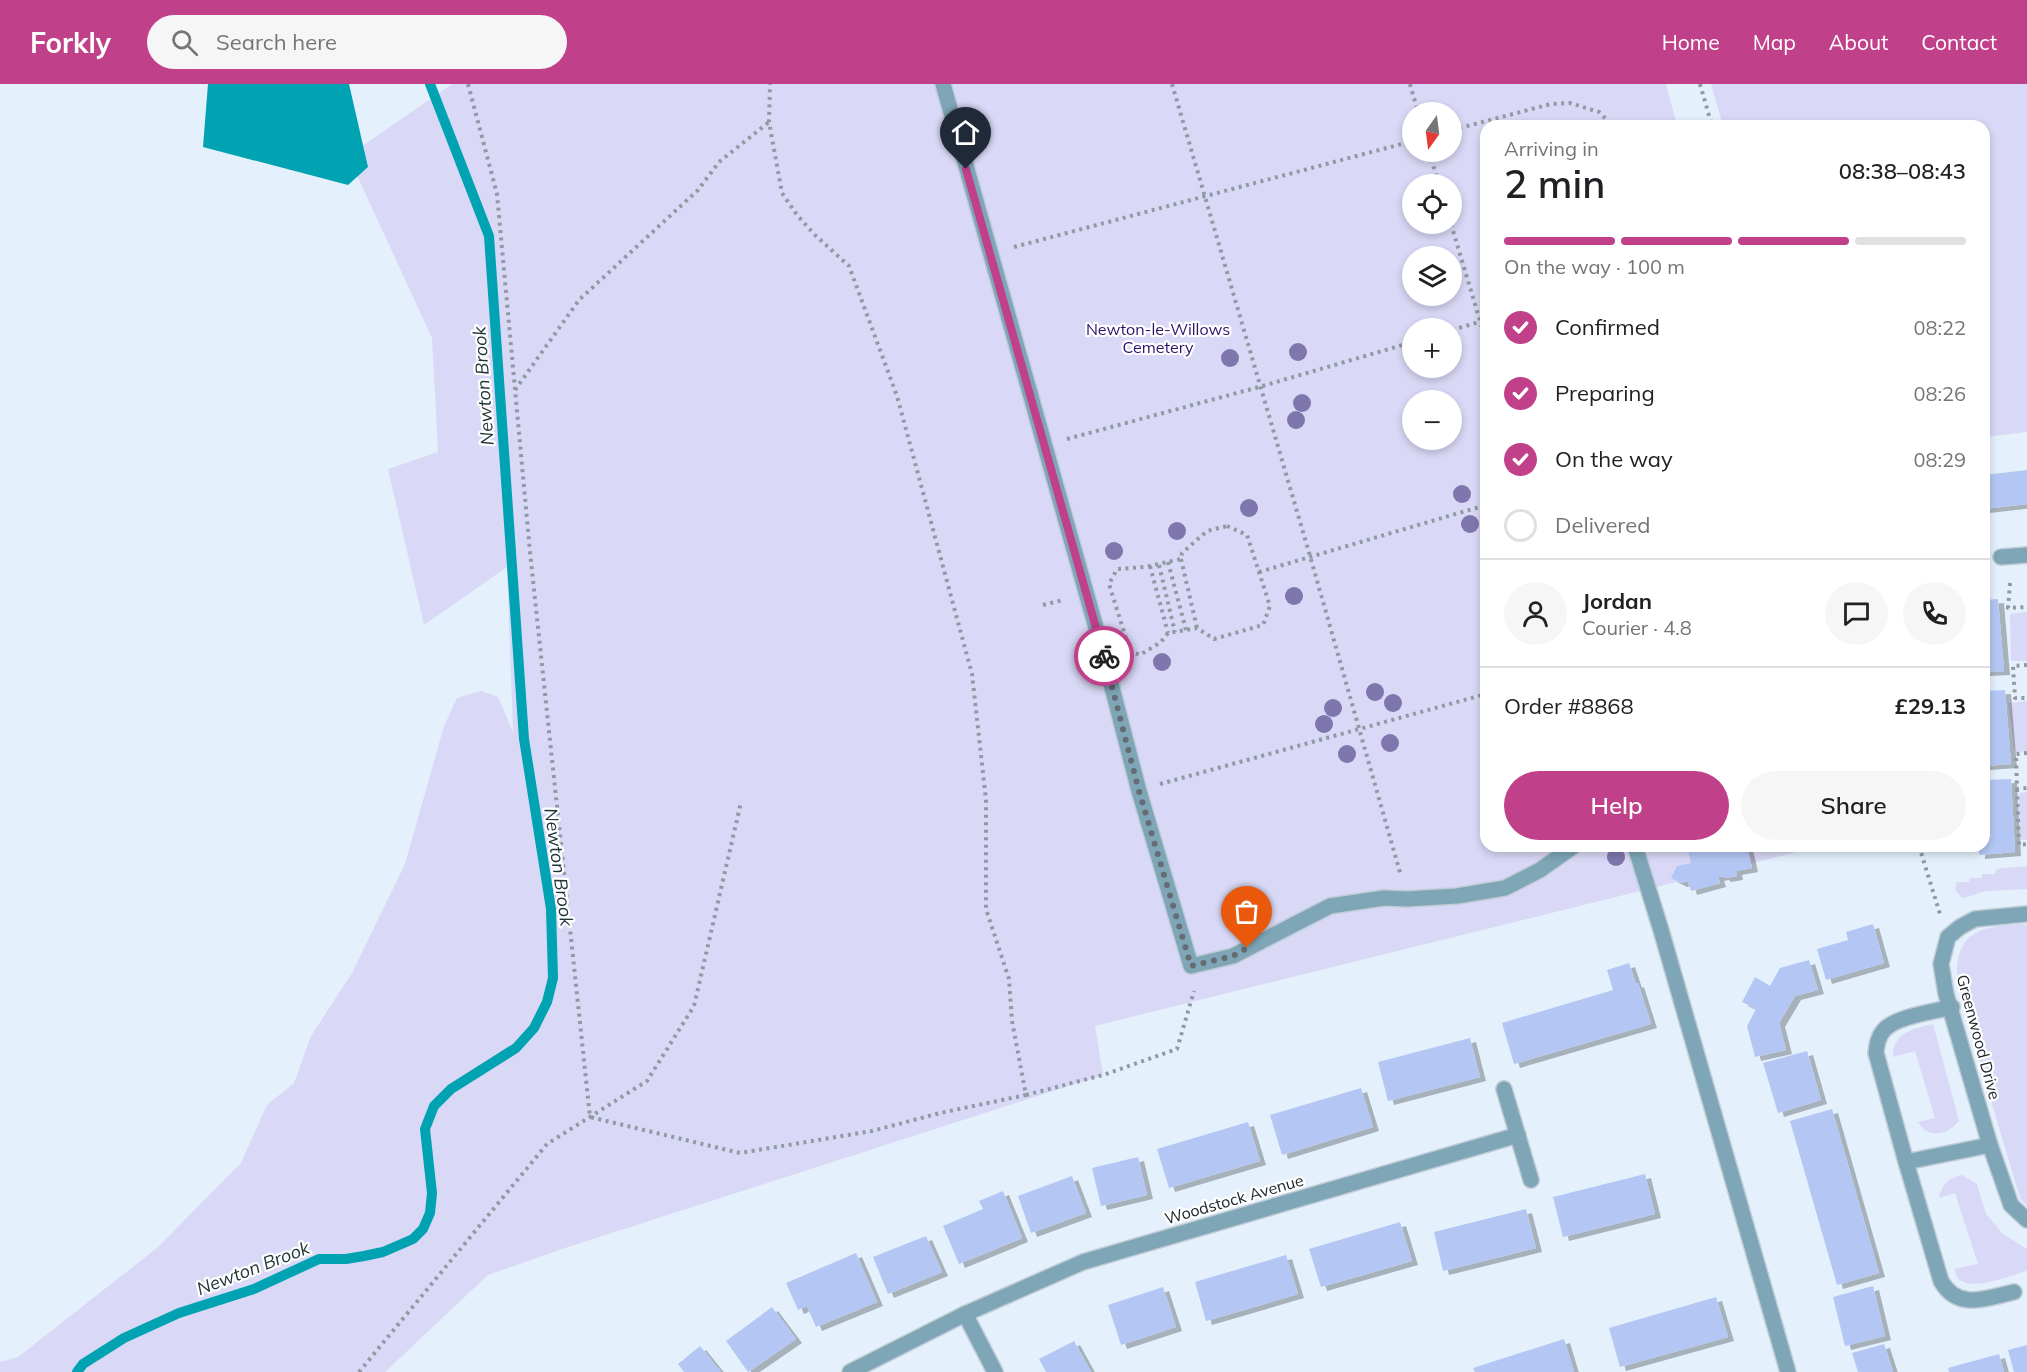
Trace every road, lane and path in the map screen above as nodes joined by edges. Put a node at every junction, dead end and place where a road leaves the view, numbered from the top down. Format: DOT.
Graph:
graph roads {
  1 [pos="468,84"];
  2 [pos="771,84"];
  3 [pos="942,84"];
  4 [pos="1172,84"];
  5 [pos="1410,84"];
  6 [pos="1700,84"];
  7 [pos="1415,102"];
  8 [pos="1490,120"];
  9 [pos="1607,120"];
  10 [pos="1710,120"];
  11 [pos="769,122"];
  12 [pos="1480,123"];
  13 [pos="1462,127"];
  14 [pos="1402,144"];
  15 [pos="1204,196"];
  16 [pos="1454,234"];
  17 [pos="990,254"];
  18 [pos="1480,322"];
  19 [pos="1462,327"];
  20 [pos="1402,345"];
  21 [pos="1259,387"];
  22 [pos="515,391"];
  23 [pos="1044,446"];
  24 [pos="1480,507"];
  25 [pos="2027,555"];
  26 [pos="1310,556"];
  27 [pos="2001,556"];
  28 [pos="1181,559"];
  29 [pos="1168,562"];
  30 [pos="1159,564"];
  31 [pos="1150,566"];
  32 [pos="1259,572"];
  33 [pos="2010,583"];
  34 [pos="2027,607"];
  35 [pos="1197,628"];
  36 [pos="1186,630"];
  37 [pos="1175,632"];
  38 [pos="1168,633"];
  39 [pos="2027,664"];
  40 [pos="1480,696"];
  41 [pos="2027,698"];
  42 [pos="1358,729"];
  43 [pos="2027,753"];
  44 [pos="2027,788"];
  45 [pos="2017,789"];
  46 [pos="1139,791"];
  47 [pos="741,802"];
  48 [pos="2027,844"];
  49 [pos="1566,852"];
  50 [pos="1637,852"];
  51 [pos="1921,852"];
  52 [pos="1407,899"];
  53 [pos="2027,914"];
  54 [pos="1948,937"];
  55 [pos="1191,966"];
  56 [pos="1952,1007"];
  57 [pos="1504,1089"];
  58 [pos="1026,1095"];
  59 [pos="590,1117"];
  60 [pos="1518,1135"];
  61 [pos="1990,1145"];
  62 [pos="1906,1162"];
  63 [pos="1531,1180"];
  64 [pos="2027,1220"];
  65 [pos="2013,1292"];
  66 [pos="965,1314"];
  67 [pos="359,1372"];
  68 [pos="850,1372"];
  69 [pos="995,1372"];
  70 [pos="1788,1372"];
  1 -- 22 [label="path"];
  2 -- 11 [label="path"];
  3 -- 17 [label="street"];
  4 -- 15 [label="path"];
  5 -- 7 [label="path"];
  6 -- 10 [label="path"];
  8 -- 9 [label="path"];
  11 -- 22 [label="path"];
  11 -- 58 [label="path"];
  12 -- 13 [label="path"];
  14 -- 15 [label="path"];
  15 -- 17 [label="path"];
  15 -- 21 [label="path"];
  16 -- 18 [label="path"];
  17 -- 23 [label="street"];
  18 -- 19 [label="path"];
  20 -- 21 [label="path"];
  21 -- 23 [label="path"];
  21 -- 26 [label="path"];
  22 -- 59 [label="path"];
  23 -- 46 [label="street"];
  24 -- 26 [label="path"];
  25 -- 27 [label="street"];
  26 -- 32 [label="path"];
  26 -- 42 [label="path"];
  28 -- 29 [label="path"];
  28 -- 32 [label="path"];
  28 -- 35 [label="path"];
  29 -- 30 [label="path"];
  29 -- 36 [label="path"];
  30 -- 31 [label="path"];
  30 -- 37 [label="path"];
  31 -- 38 [label="path"];
  31 -- 38 [label="path"];
  32 -- 35 [label="path"];
  33 -- 34 [label="path"];
  35 -- 36 [label="path"];
  36 -- 37 [label="path"];
  37 -- 38 [label="path"];
  39 -- 41 [label="path"];
  40 -- 42 [label="path"];
  42 -- 46 [label="path"];
  42 -- 52 [label="path"];
  43 -- 45 [label="path"];
  44 -- 45 [label="path"];
  45 -- 48 [label="path"];
  46 -- 55 [label="street"];
  47 -- 59 [label="path"];
  49 -- 52 [label="street"];
  50 -- 70 [label="street"];
  51 -- 54 [label="path"];
  52 -- 55 [label="street"];
  53 -- 54 [label="street"];
  54 -- 56 [label="street, Greenwood Drive"];
  55 -- 58 [label="path"];
  56 -- 61 [label="street, Greenwood Drive"];
  56 -- 62 [label="street"];
  57 -- 60 [label="street"];
  58 -- 59 [label="path"];
  59 -- 67 [label="path"];
  60 -- 63 [label="street"];
  60 -- 66 [label="street, Woodstock Avenue"];
  61 -- 62 [label="street"];
  61 -- 64 [label="street, Greenwood Drive"];
  62 -- 65 [label="street"];
  66 -- 68 [label="street, Woodstock Avenue"];
  66 -- 69 [label="street"];
}
